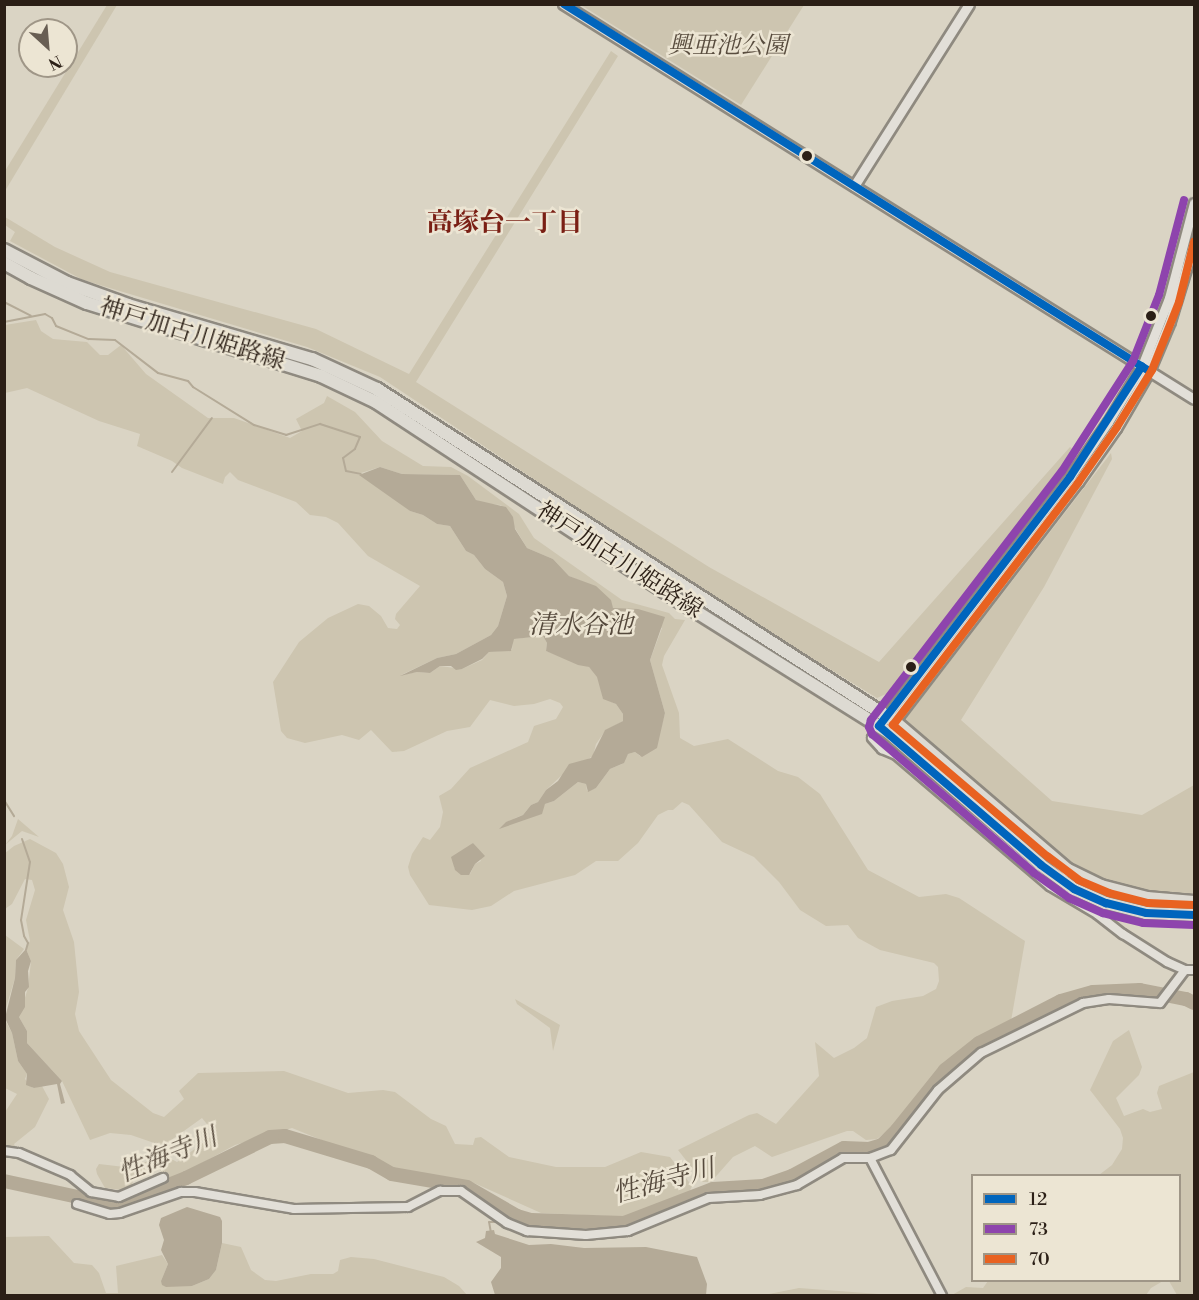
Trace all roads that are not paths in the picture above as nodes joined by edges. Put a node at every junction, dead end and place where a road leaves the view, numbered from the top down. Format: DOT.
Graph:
graph roads {
  1 [pos="563,4"];
  2 [pos="969,4"];
  3 [pos="854,186"];
  4 [pos="1194,203"];
  5 [pos="1194,243"];
  6 [pos="4,250"];
  7 [pos="4,262"];
  8 [pos="1145,368"];
  9 [pos="1194,399"];
  10 [pos="887,724"];
  11 [pos="872,738"];
  12 [pos="879,743"];
  13 [pos="1194,902"];
  14 [pos="1194,915"];
  15 [pos="1185,970"];
  16 [pos="1194,970"];
  17 [pos="4,1151"];
  18 [pos="870,1158"];
  19 [pos="163,1178"];
  20 [pos="84,1189"];
  21 [pos="77,1204"];
  22 [pos="89,1208"];
  23 [pos="942,1296"];
  1 -- 3 [label="street"];
  2 -- 3 [label="street"];
  3 -- 8 [label="street"];
  4 -- 8 [label="street"];
  5 -- 8 [label="street"];
  6 -- 10 [label="main road, 神戸加古川姫路線"];
  7 -- 10 [label="main road, 神戸加古川姫路線"];
  8 -- 9 [label="street"];
  8 -- 10 [label="street"];
  10 -- 12 [label="street"];
  10 -- 13 [label="main road, 神戸加古川姫路線"];
  10 -- 14 [label="main road, 神戸加古川姫路線"];
  11 -- 12 [label="street"];
  12 -- 15 [label="street"];
  15 -- 16 [label="street"];
  15 -- 18 [label="street"];
  17 -- 20 [label="street"];
  18 -- 22 [label="street"];
  18 -- 23 [label="street"];
  19 -- 20 [label="street"];
  20 -- 22 [label="street"];
  21 -- 22 [label="street"];
}
